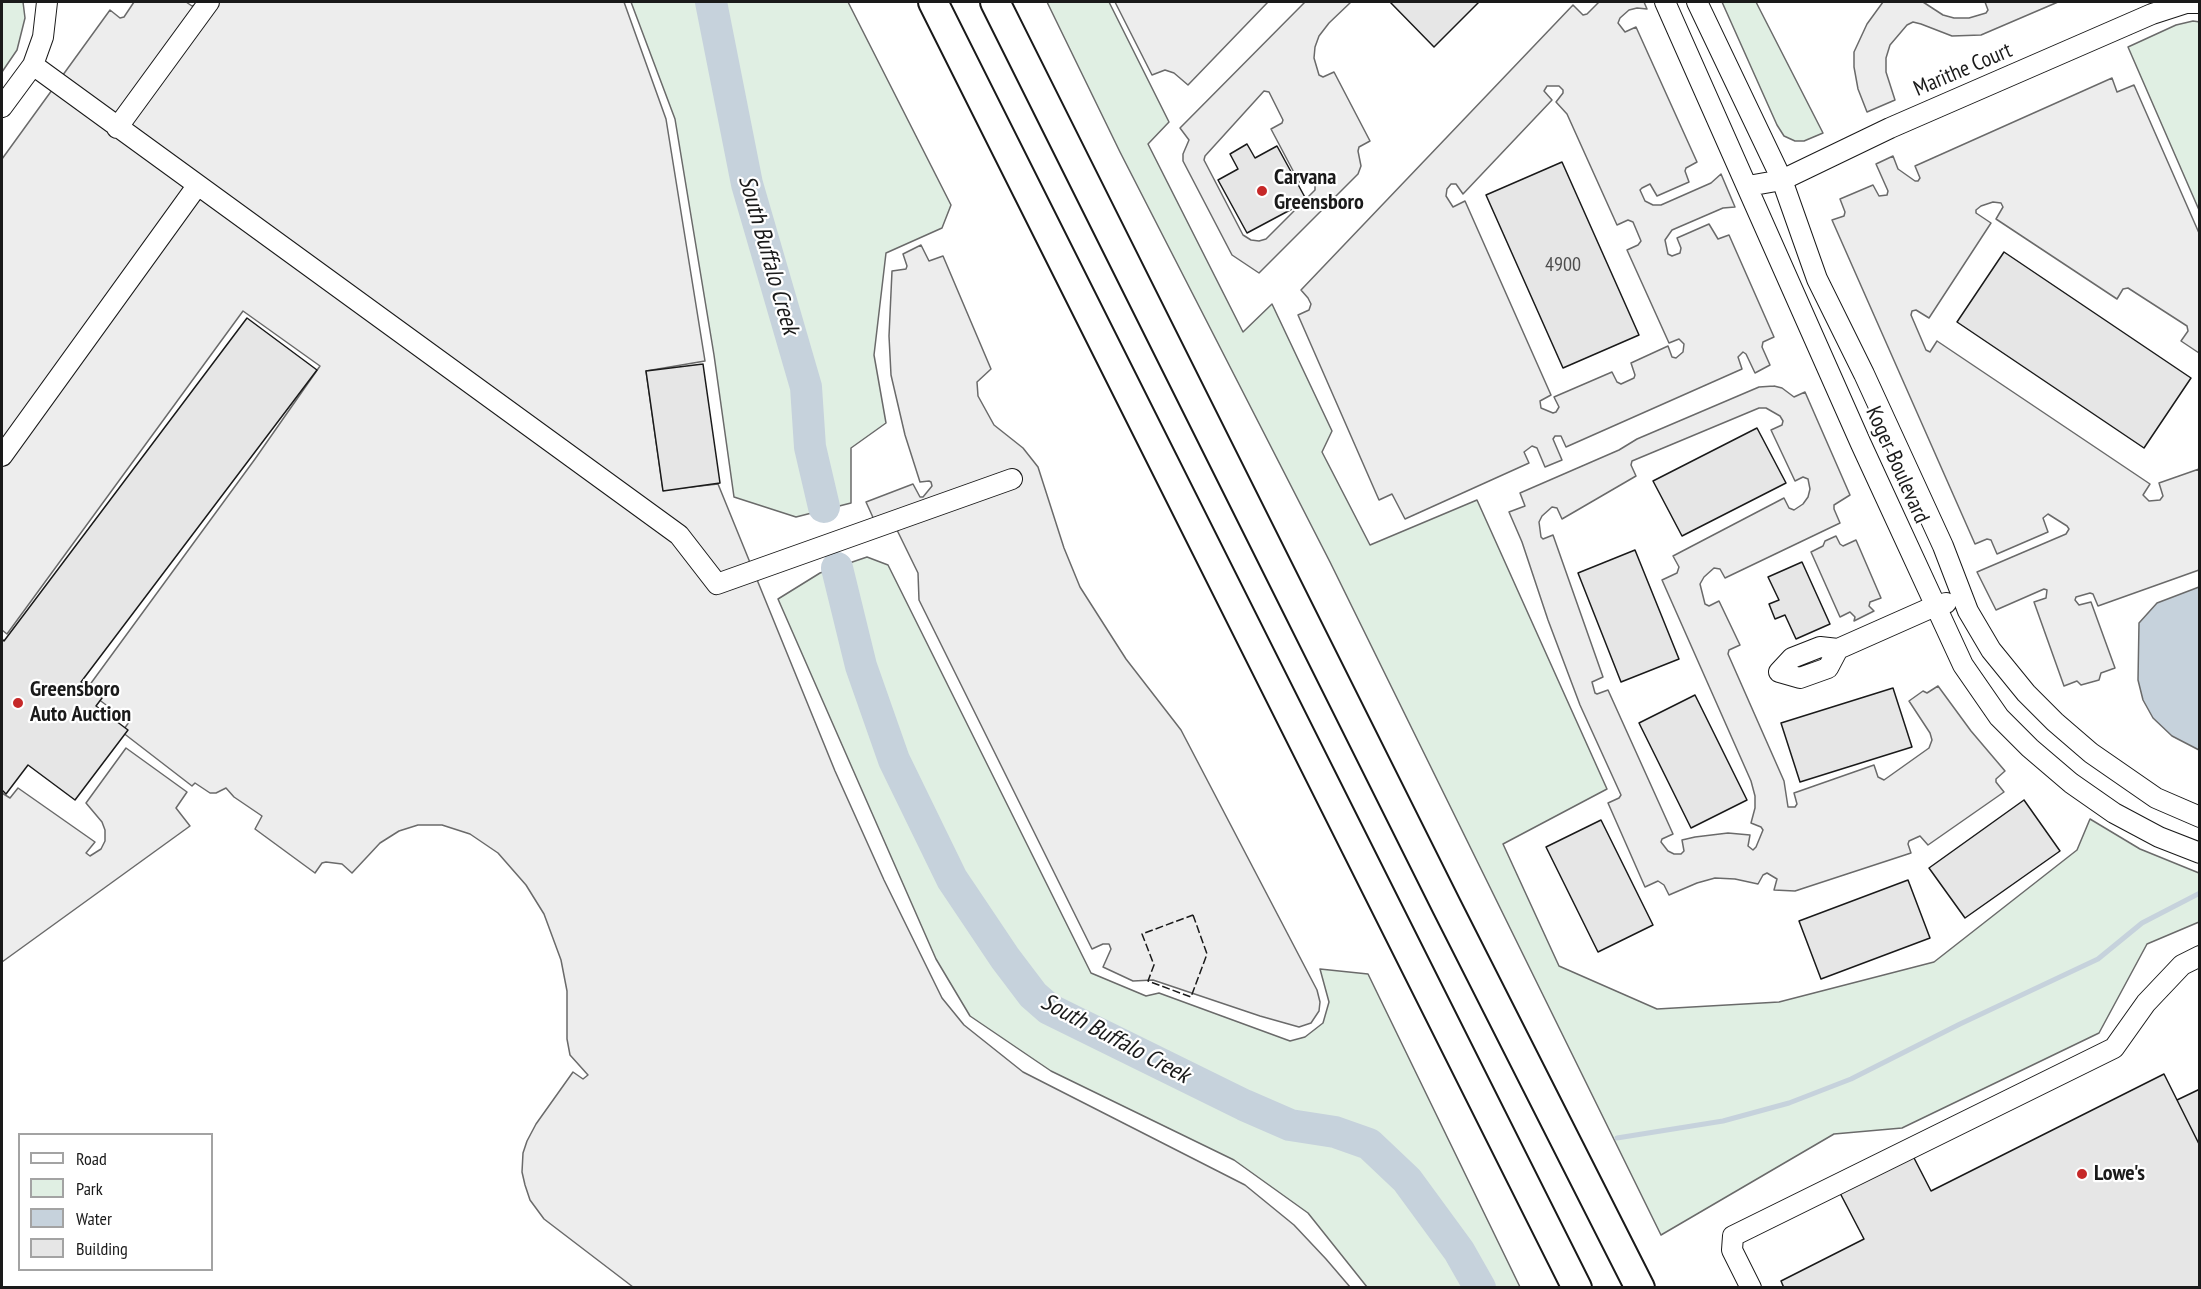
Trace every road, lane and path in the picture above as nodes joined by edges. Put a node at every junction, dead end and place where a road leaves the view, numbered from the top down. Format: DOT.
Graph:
graph roads {
  1 [pos="47,2"];
  2 [pos="209,2"];
  3 [pos="933,2"];
  4 [pos="995,2"];
  5 [pos="1665,2"];
  6 [pos="1697,2"];
  7 [pos="2199,3"];
  8 [pos="33,65"];
  9 [pos="2,107"];
  10 [pos="117,128"];
  11 [pos="1782,180"];
  12 [pos="198,186"];
  13 [pos="1748,186"];
  14 [pos="2,456"];
  15 [pos="1012,479"];
  16 [pos="1963,598"];
  17 [pos="1935,606"];
  18 [pos="1838,649"];
  19 [pos="2199,817"];
  20 [pos="2199,853"];
  21 [pos="2199,956"];
  22 [pos="1577,1287"];
  23 [pos="1640,1287"];
  24 [pos="1751,1287"];
  1 -- 8 [label="street"];
  2 -- 10 [label="street"];
  3 -- 22 [label="highway"];
  4 -- 23 [label="highway"];
  5 -- 13 [label="street, Koger Boulevard"];
  6 -- 11 [label="street, Koger Boulevard"];
  7 -- 11 [label="street, Marithe Court"];
  8 -- 9 [label="street"];
  8 -- 10 [label="street"];
  10 -- 12 [label="street"];
  11 -- 13 [label="street, Marithe Court"];
  11 -- 16 [label="street, Koger Boulevard"];
  12 -- 14 [label="street"];
  12 -- 15 [label="street"];
  13 -- 17 [label="street, Koger Boulevard"];
  16 -- 17 [label="street"];
  16 -- 19 [label="street, Koger Boulevard"];
  17 -- 18 [label="street"];
  17 -- 20 [label="street, Koger Boulevard"];
  21 -- 24 [label="street"];
}
